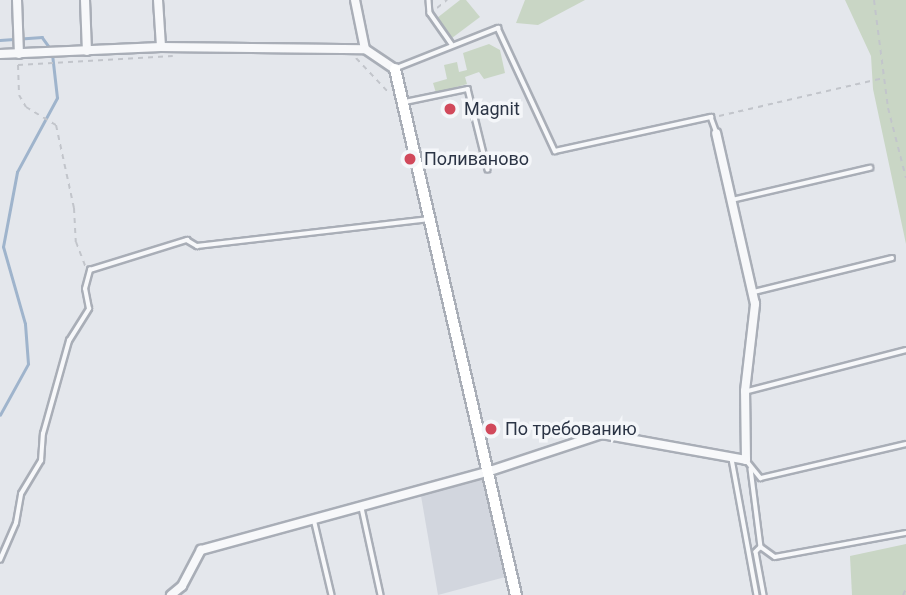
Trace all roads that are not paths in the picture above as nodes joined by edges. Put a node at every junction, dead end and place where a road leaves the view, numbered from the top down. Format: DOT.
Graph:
graph roads {
  1 [pos="17,0"];
  2 [pos="85,0"];
  3 [pos="158,0"];
  4 [pos="355,0"];
  5 [pos="429,0"];
  6 [pos="452,44"];
  7 [pos="162,47"];
  8 [pos="365,49"];
  9 [pos="87,51"];
  10 [pos="0,54"];
  11 [pos="19,54"];
  12 [pos="395,69"];
  13 [pos="403,103"];
  14 [pos="716,133"];
  15 [pos="870,168"];
  16 [pos="488,170"];
  17 [pos="732,200"];
  18 [pos="429,219"];
  19 [pos="892,258"];
  20 [pos="752,293"];
  21 [pos="906,350"];
  22 [pos="746,391"];
  23 [pos="906,444"];
  24 [pos="732,457"];
  25 [pos="746,460"];
  26 [pos="751,468"];
  27 [pos="490,471"];
  28 [pos="361,506"];
  29 [pos="314,519"];
  30 [pos="906,533"];
  31 [pos="761,547"];
  32 [pos="0,560"];
  33 [pos="172,595"];
  34 [pos="332,595"];
  35 [pos="381,595"];
  36 [pos="516,595"];
  37 [pos="757,595"];
  38 [pos="764,595"];
  1 -- 11 [label="street"];
  2 -- 9 [label="street"];
  3 -- 7 [label="street"];
  4 -- 8 [label="street"];
  5 -- 6 [label="lane"];
  6 -- 12 [label="lane"];
  6 -- 14 [label="lane"];
  7 -- 8 [label="street"];
  7 -- 9 [label="street"];
  8 -- 12 [label="street"];
  9 -- 11 [label="street"];
  10 -- 11 [label="street"];
  12 -- 13 [label="street"];
  13 -- 16 [label="lane"];
  13 -- 18 [label="street"];
  14 -- 17 [label="street"];
  15 -- 17 [label="lane"];
  17 -- 20 [label="street"];
  18 -- 27 [label="street"];
  18 -- 32 [label="lane"];
  19 -- 20 [label="lane"];
  20 -- 22 [label="street"];
  21 -- 22 [label="lane"];
  22 -- 25 [label="street"];
  23 -- 26 [label="lane"];
  24 -- 25 [label="street"];
  24 -- 27 [label="street"];
  24 -- 37 [label="lane"];
  25 -- 26 [label="lane"];
  26 -- 31 [label="lane"];
  27 -- 28 [label="street"];
  27 -- 36 [label="street"];
  28 -- 29 [label="street"];
  28 -- 35 [label="lane"];
  29 -- 33 [label="street"];
  29 -- 34 [label="lane"];
  30 -- 31 [label="lane"];
  31 -- 38 [label="lane"];
}
